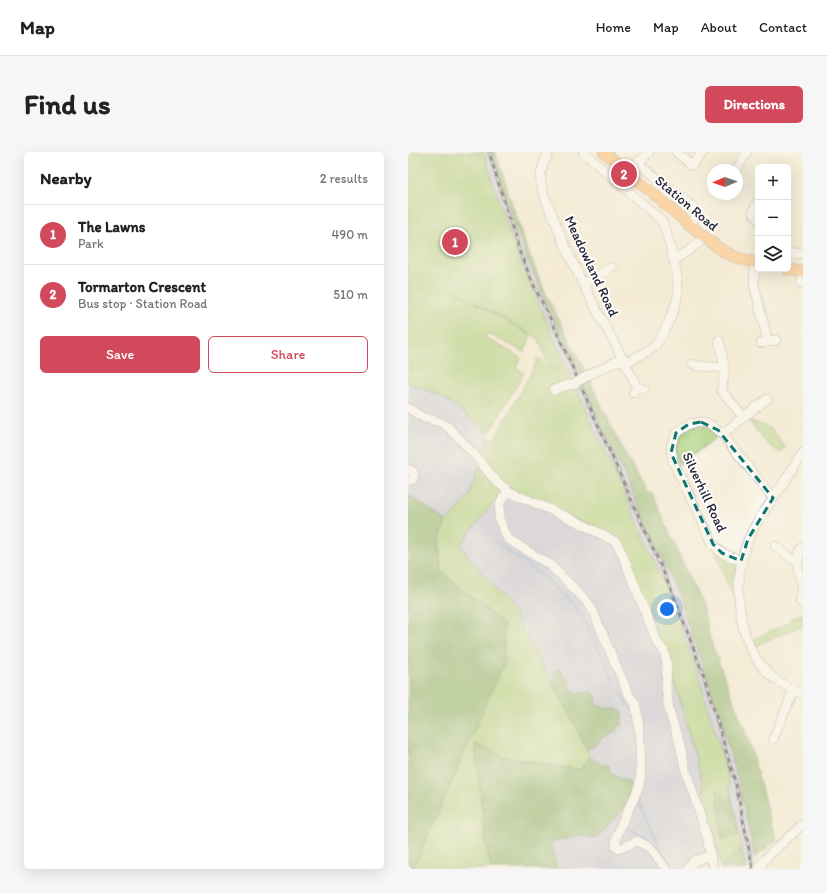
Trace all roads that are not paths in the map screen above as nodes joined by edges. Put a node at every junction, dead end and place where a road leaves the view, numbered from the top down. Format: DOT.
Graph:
graph roads {
  1 [pos="549,152"];
  2 [pos="583,152"];
  3 [pos="602,152"];
  4 [pos="649,152"];
  5 [pos="676,152"];
  6 [pos="703,152"];
  7 [pos="748,152"];
  8 [pos="593,162"];
  9 [pos="638,163"];
  10 [pos="740,164"];
  11 [pos="628,173"];
  12 [pos="689,225"];
  13 [pos="704,237"];
  14 [pos="791,252"];
  15 [pos="803,254"];
  16 [pos="673,259"];
  17 [pos="755,263"];
  18 [pos="612,267"];
  19 [pos="791,270"];
  20 [pos="755,272"];
  21 [pos="803,272"];
  22 [pos="803,280"];
  23 [pos="803,283"];
  24 [pos="583,284"];
  25 [pos="719,340"];
  26 [pos="768,342"];
  27 [pos="624,361"];
  28 [pos="692,364"];
  29 [pos="725,368"];
  30 [pos="554,390"];
  31 [pos="638,390"];
  32 [pos="768,400"];
  33 [pos="408,408"];
  34 [pos="742,417"];
  35 [pos="722,434"];
  36 [pos="803,453"];
  37 [pos="799,466"];
  38 [pos="408,469"];
  39 [pos="408,480"];
  40 [pos="510,492"];
  41 [pos="773,498"];
  42 [pos="775,546"];
  43 [pos="803,547"];
  44 [pos="741,561"];
  45 [pos="798,561"];
  46 [pos="801,574"];
  47 [pos="803,604"];
  48 [pos="794,690"];
  49 [pos="803,694"];
  50 [pos="773,739"];
  51 [pos="803,824"];
  52 [pos="710,855"];
  53 [pos="666,869"];
  54 [pos="688,869"];
  55 [pos="713,869"];
  56 [pos="758,869"];
  1 -- 24 [label="street, Meadowland Road"];
  2 -- 8 [label="street"];
  3 -- 8 [label="street"];
  3 -- 11 [label="main road, Station Road"];
  4 -- 9 [label="street"];
  5 -- 6 [label="street"];
  7 -- 10 [label="street"];
  8 -- 16 [label="street"];
  9 -- 11 [label="street"];
  9 -- 12 [label="street"];
  11 -- 12 [label="main road, Station Road"];
  12 -- 13 [label="main road, Station Road"];
  13 -- 16 [label="street"];
  13 -- 17 [label="main road, Station Road"];
  14 -- 15 [label="street"];
  16 -- 27 [label="street"];
  18 -- 24 [label="street"];
  19 -- 21 [label="main road"];
  20 -- 26 [label="street"];
  22 -- 23 [label="street"];
  24 -- 27 [label="street, Meadowland Road"];
  25 -- 29 [label="street"];
  27 -- 30 [label="street, bridge"];
  27 -- 31 [label="street, Meadowland Road"];
  28 -- 29 [label="street"];
  29 -- 34 [label="street"];
  32 -- 34 [label="street"];
  33 -- 40 [label="street"];
  34 -- 35 [label="street"];
  35 -- 41 [label="street, Silverhill Road"];
  35 -- 44 [label="street, Silverhill Road"];
  36 -- 37 [label="street"];
  37 -- 41 [label="street"];
  38 -- 39 [label="street"];
  40 -- 52 [label="street"];
  40 -- 53 [label="street"];
  41 -- 44 [label="street"];
  42 -- 45 [label="street"];
  43 -- 45 [label="street"];
  44 -- 48 [label="street"];
  45 -- 46 [label="street"];
  46 -- 47 [label="street"];
  48 -- 49 [label="street"];
  48 -- 50 [label="street"];
  51 -- 56 [label="street"];
  52 -- 54 [label="street"];
  52 -- 55 [label="street"];
}
